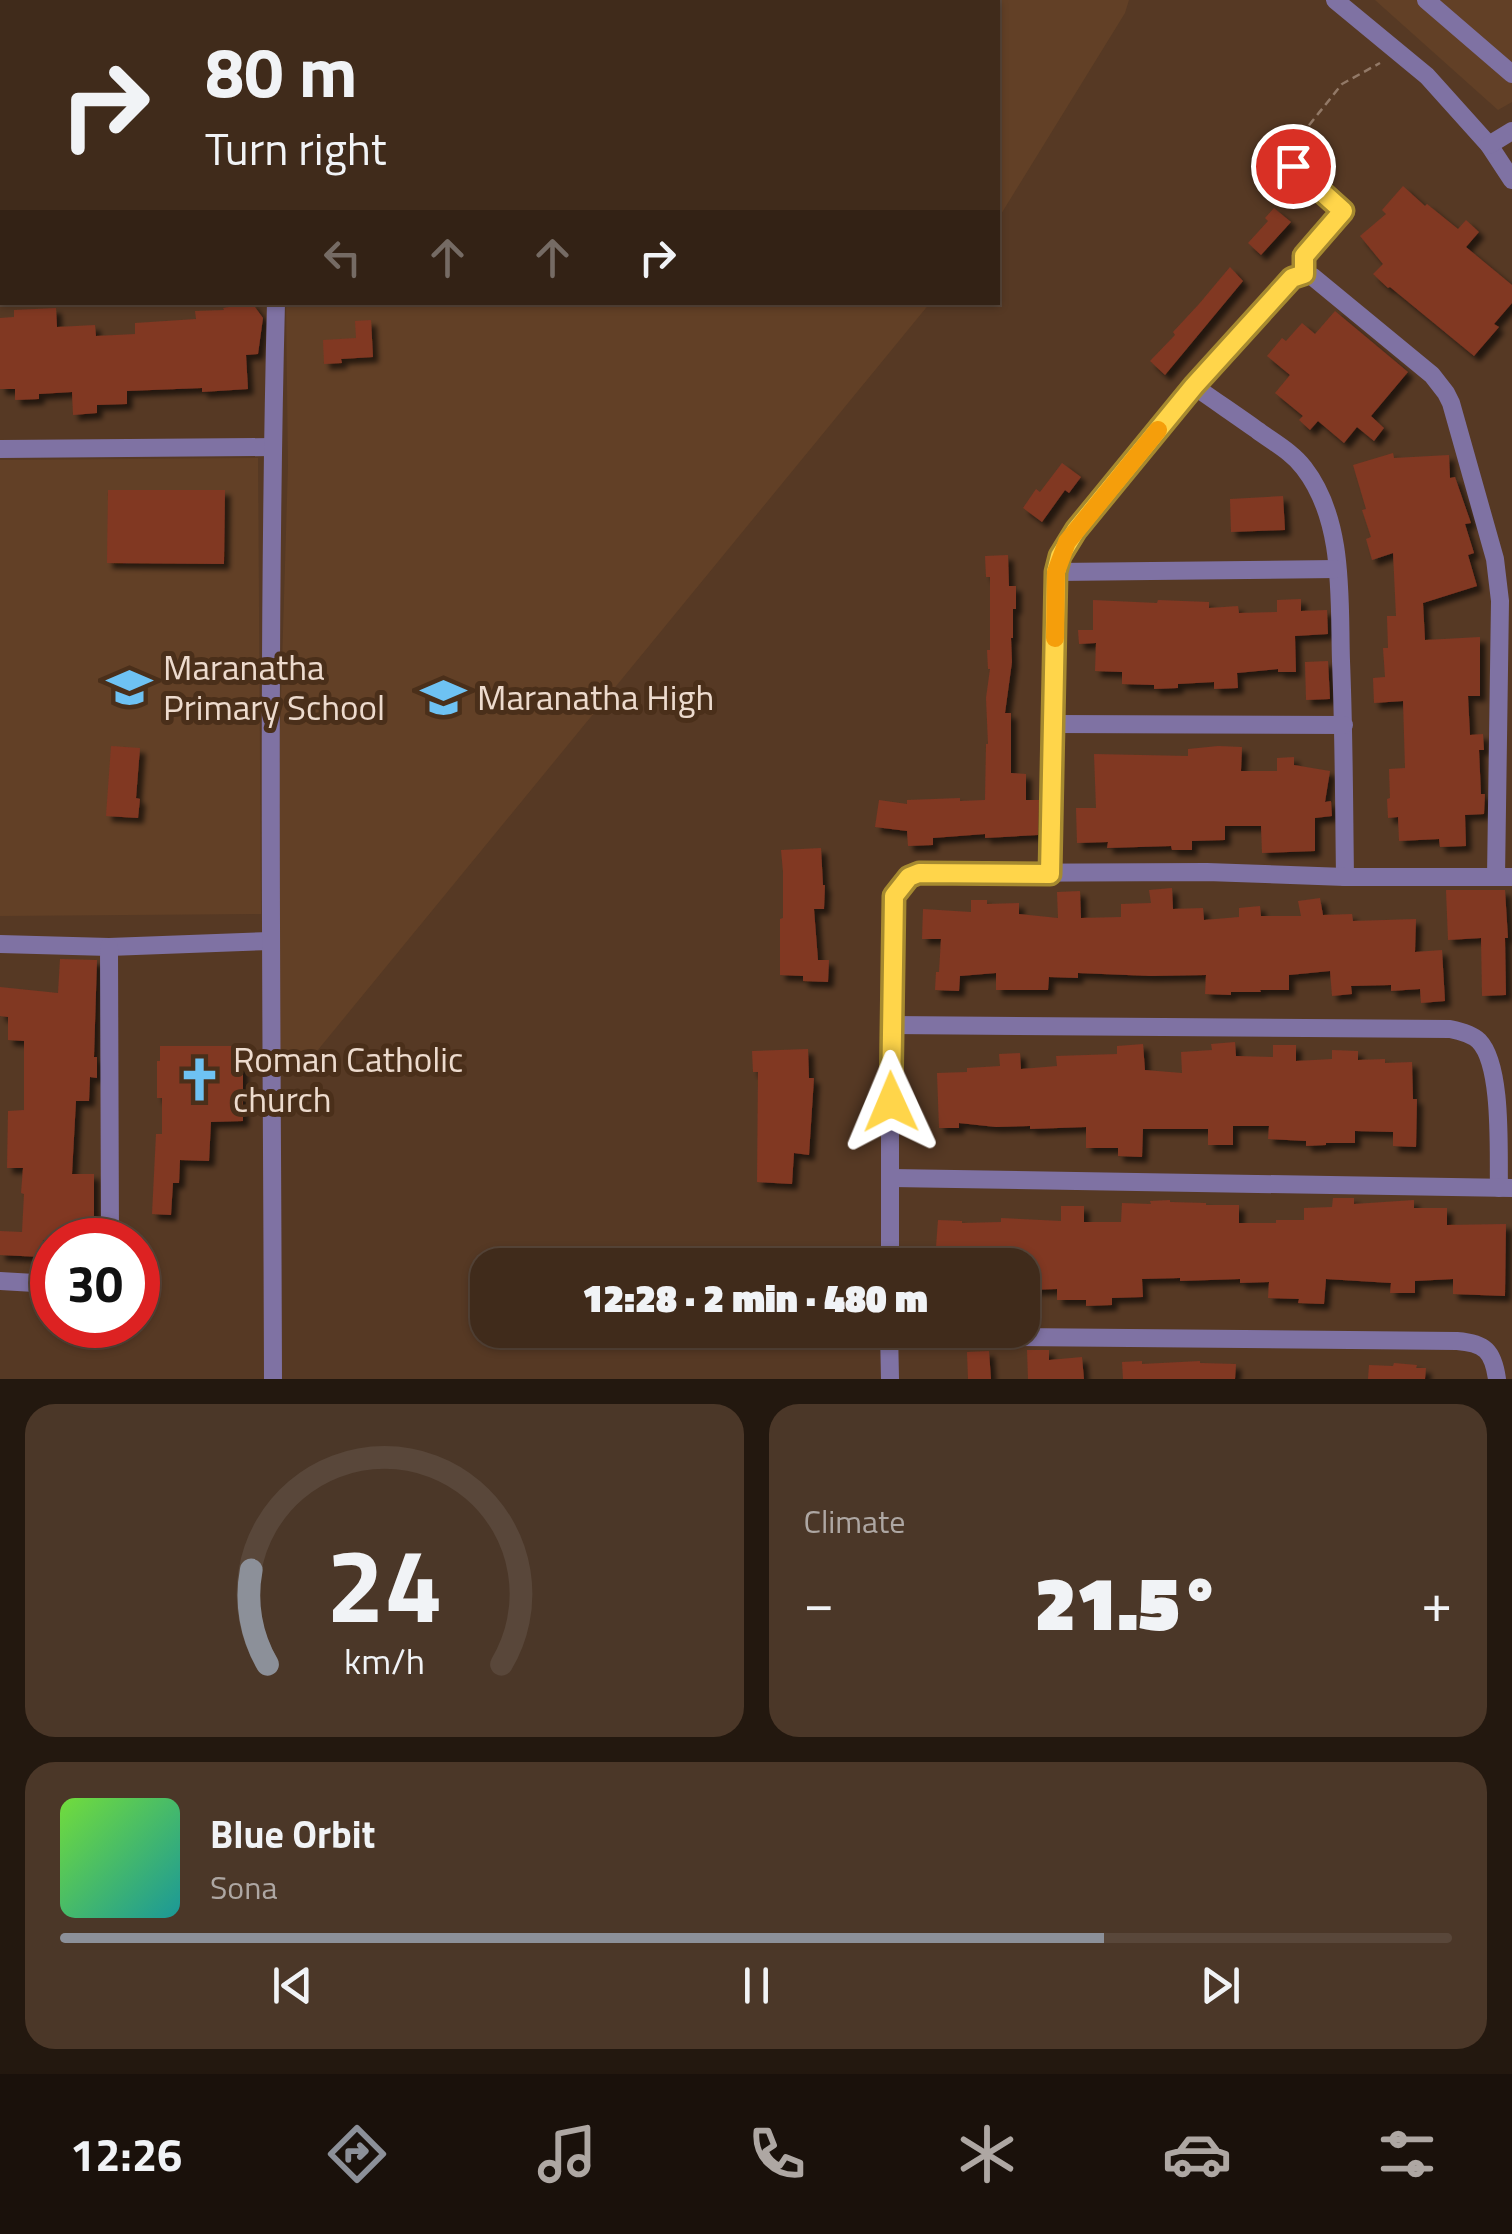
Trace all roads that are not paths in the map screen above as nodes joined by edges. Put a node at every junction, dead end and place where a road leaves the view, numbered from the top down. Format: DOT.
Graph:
graph roads {
  1 [pos="1334,0"];
  2 [pos="1426,0"];
  3 [pos="1512,74"];
  4 [pos="1512,131"];
  5 [pos="1490,145"];
  6 [pos="1293,166"];
  7 [pos="1512,180"];
  8 [pos="1304,274"];
  9 [pos="276,305"];
  10 [pos="1194,386"];
  11 [pos="272,447"];
  12 [pos="0,449"];
  13 [pos="1338,569"];
  14 [pos="1056,572"];
  15 [pos="1054,724"];
  16 [pos="1344,725"];
  17 [pos="1050,874"];
  18 [pos="1345,876"];
  19 [pos="1504,877"];
  20 [pos="270,941"];
  21 [pos="0,944"];
  22 [pos="110,947"];
  23 [pos="890,1025"];
  24 [pos="892,1178"];
  25 [pos="1505,1188"];
  26 [pos="110,1218"];
  27 [pos="890,1248"];
  28 [pos="0,1281"];
  29 [pos="30,1283"];
  30 [pos="1040,1335"];
  31 [pos="889,1348"];
  32 [pos="273,1379"];
  33 [pos="890,1379"];
  34 [pos="1497,1379"];
  1 -- 5 [label="street"];
  2 -- 3 [label="street"];
  4 -- 5 [label="street"];
  5 -- 7 [label="street"];
  6 -- 8 [label="street"];
  8 -- 10 [label="street"];
  8 -- 19 [label="street"];
  9 -- 11 [label="street"];
  10 -- 13 [label="street"];
  10 -- 14 [label="street"];
  11 -- 12 [label="street"];
  11 -- 20 [label="street"];
  13 -- 14 [label="street"];
  13 -- 16 [label="street"];
  14 -- 15 [label="street"];
  15 -- 16 [label="street"];
  15 -- 17 [label="street"];
  16 -- 18 [label="street"];
  17 -- 18 [label="street"];
  17 -- 23 [label="street"];
  18 -- 19 [label="street"];
  20 -- 22 [label="street"];
  20 -- 32 [label="street"];
  21 -- 22 [label="street"];
  22 -- 26 [label="street"];
  23 -- 24 [label="street"];
  23 -- 25 [label="street"];
  24 -- 25 [label="street"];
  24 -- 27 [label="street"];
  28 -- 29 [label="street"];
  30 -- 34 [label="street"];
  31 -- 33 [label="street"];
}
